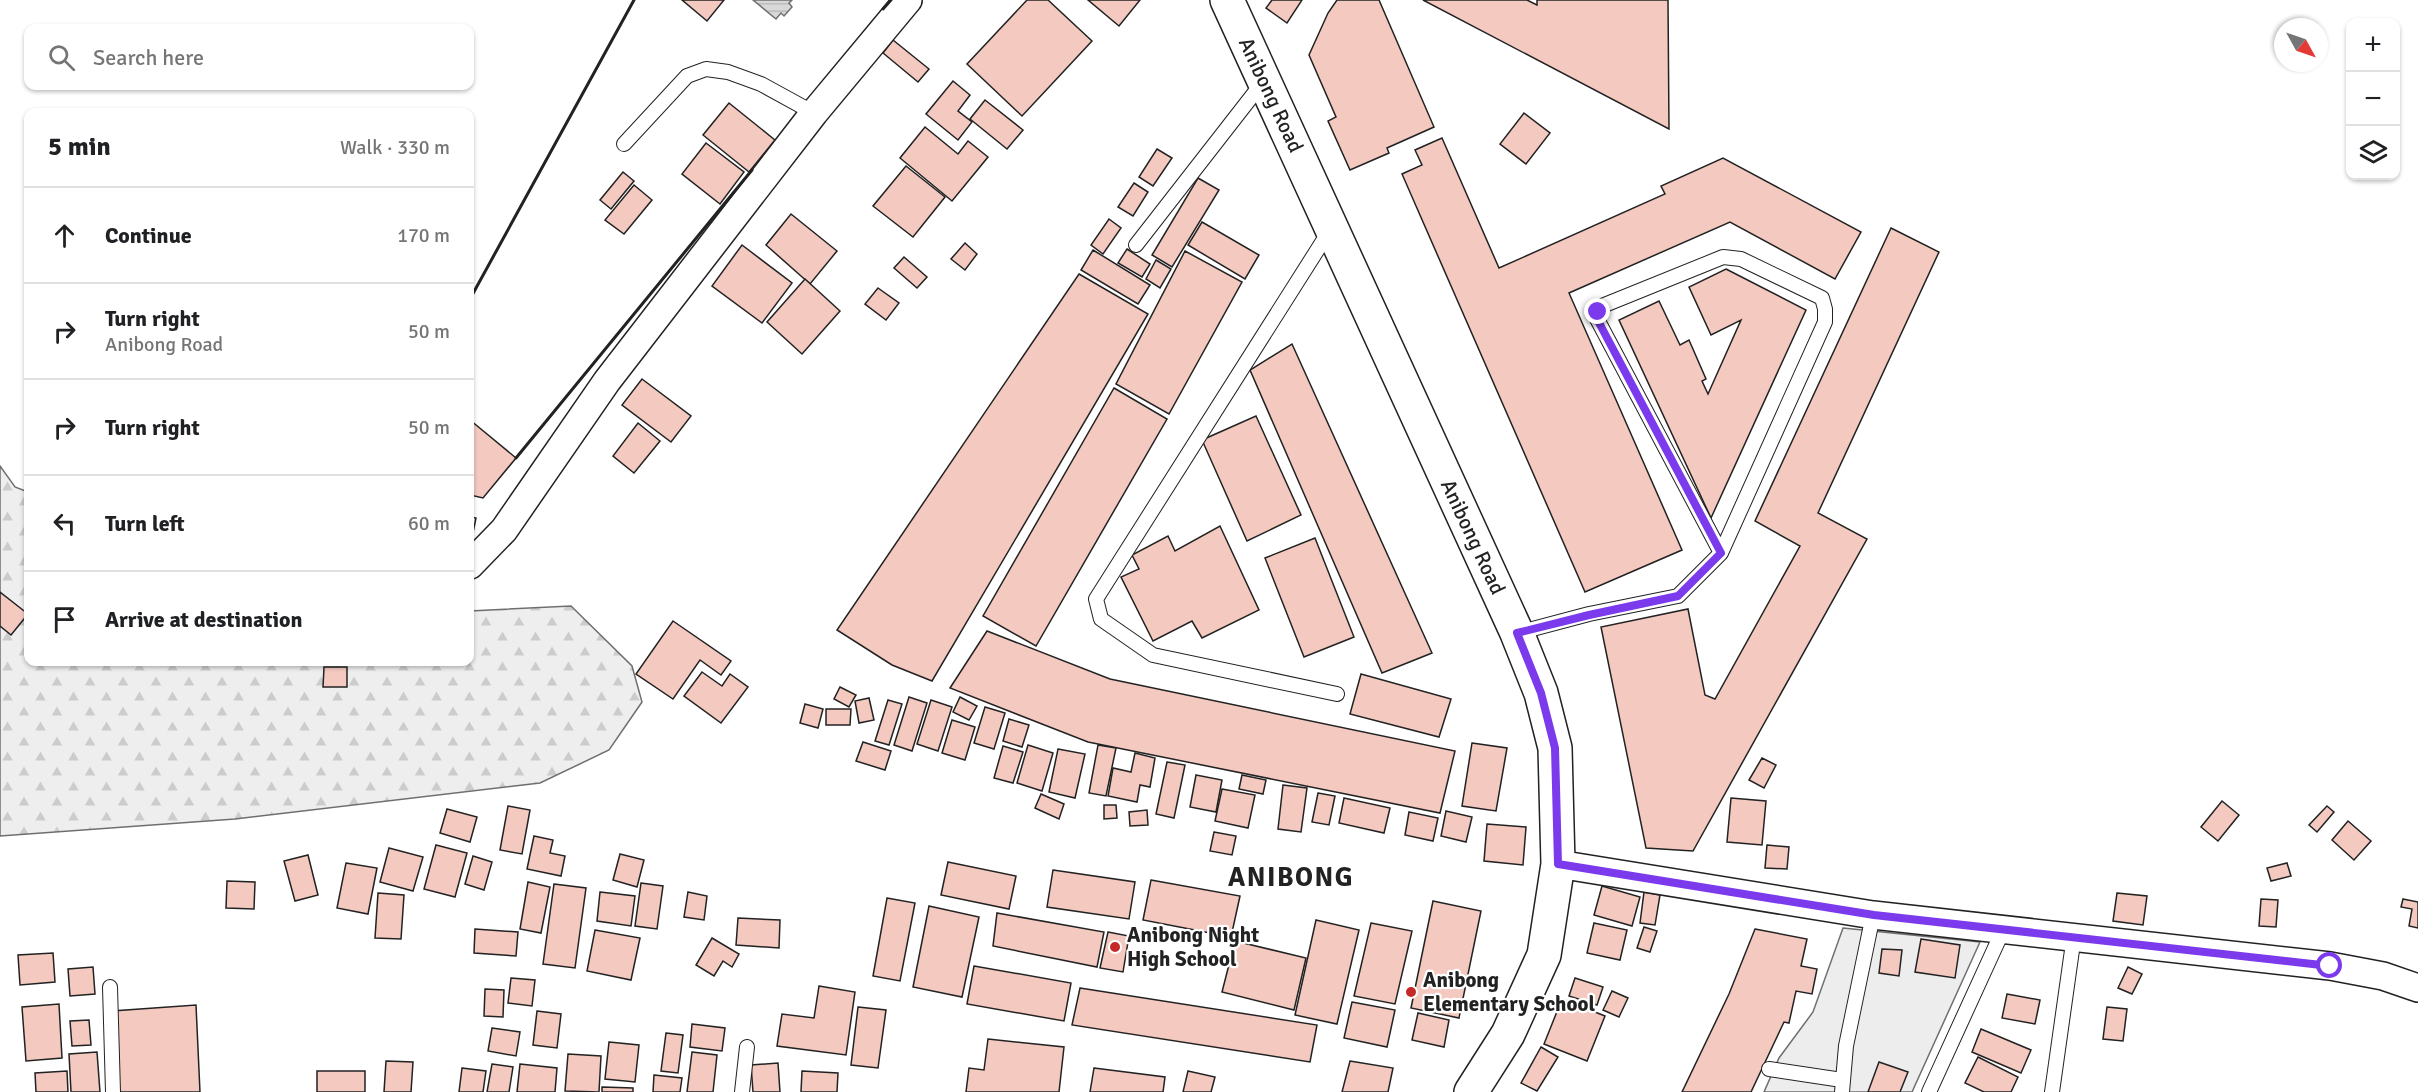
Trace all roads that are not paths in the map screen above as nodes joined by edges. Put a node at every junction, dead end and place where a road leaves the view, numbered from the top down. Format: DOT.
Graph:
graph roads {
  1 [pos="908,0"];
  2 [pos="1227,0"];
  3 [pos="1264,80"];
  4 [pos="814,113"];
  5 [pos="624,144"];
  6 [pos="1332,228"];
  7 [pos="1136,245"];
  8 [pos="1721,553"];
  9 [pos="474,561"];
  10 [pos="1517,633"];
  11 [pos="1337,694"];
  12 [pos="1558,864"];
  13 [pos="1874,915"];
  14 [pos="2004,928"];
  15 [pos="2074,936"];
  16 [pos="110,987"];
  17 [pos="2418,988"];
  18 [pos="747,1047"];
  19 [pos="1768,1069"];
  20 [pos="1842,1086"];
  21 [pos="113,1092"];
  22 [pos="742,1092"];
  23 [pos="1471,1092"];
  24 [pos="1929,1092"];
  25 [pos="2052,1092"];
  1 -- 4 [label="street"];
  2 -- 3 [label="main road, Anibong Road"];
  3 -- 6 [label="main road, Anibong Road"];
  3 -- 7 [label="lane"];
  4 -- 5 [label="lane"];
  4 -- 9 [label="street"];
  6 -- 10 [label="main road, Anibong Road"];
  6 -- 11 [label="lane"];
  8 -- 8 [label="lane"];
  8 -- 10 [label="lane"];
  10 -- 12 [label="main road, Anibong Road"];
  12 -- 13 [label="street"];
  12 -- 23 [label="main road, Anibong Road"];
  13 -- 14 [label="street"];
  13 -- 20 [label="lane"];
  14 -- 15 [label="street"];
  14 -- 24 [label="lane"];
  15 -- 17 [label="street"];
  15 -- 25 [label="lane"];
  16 -- 21 [label="lane"];
  18 -- 22 [label="lane"];
  19 -- 20 [label="lane"];
}
